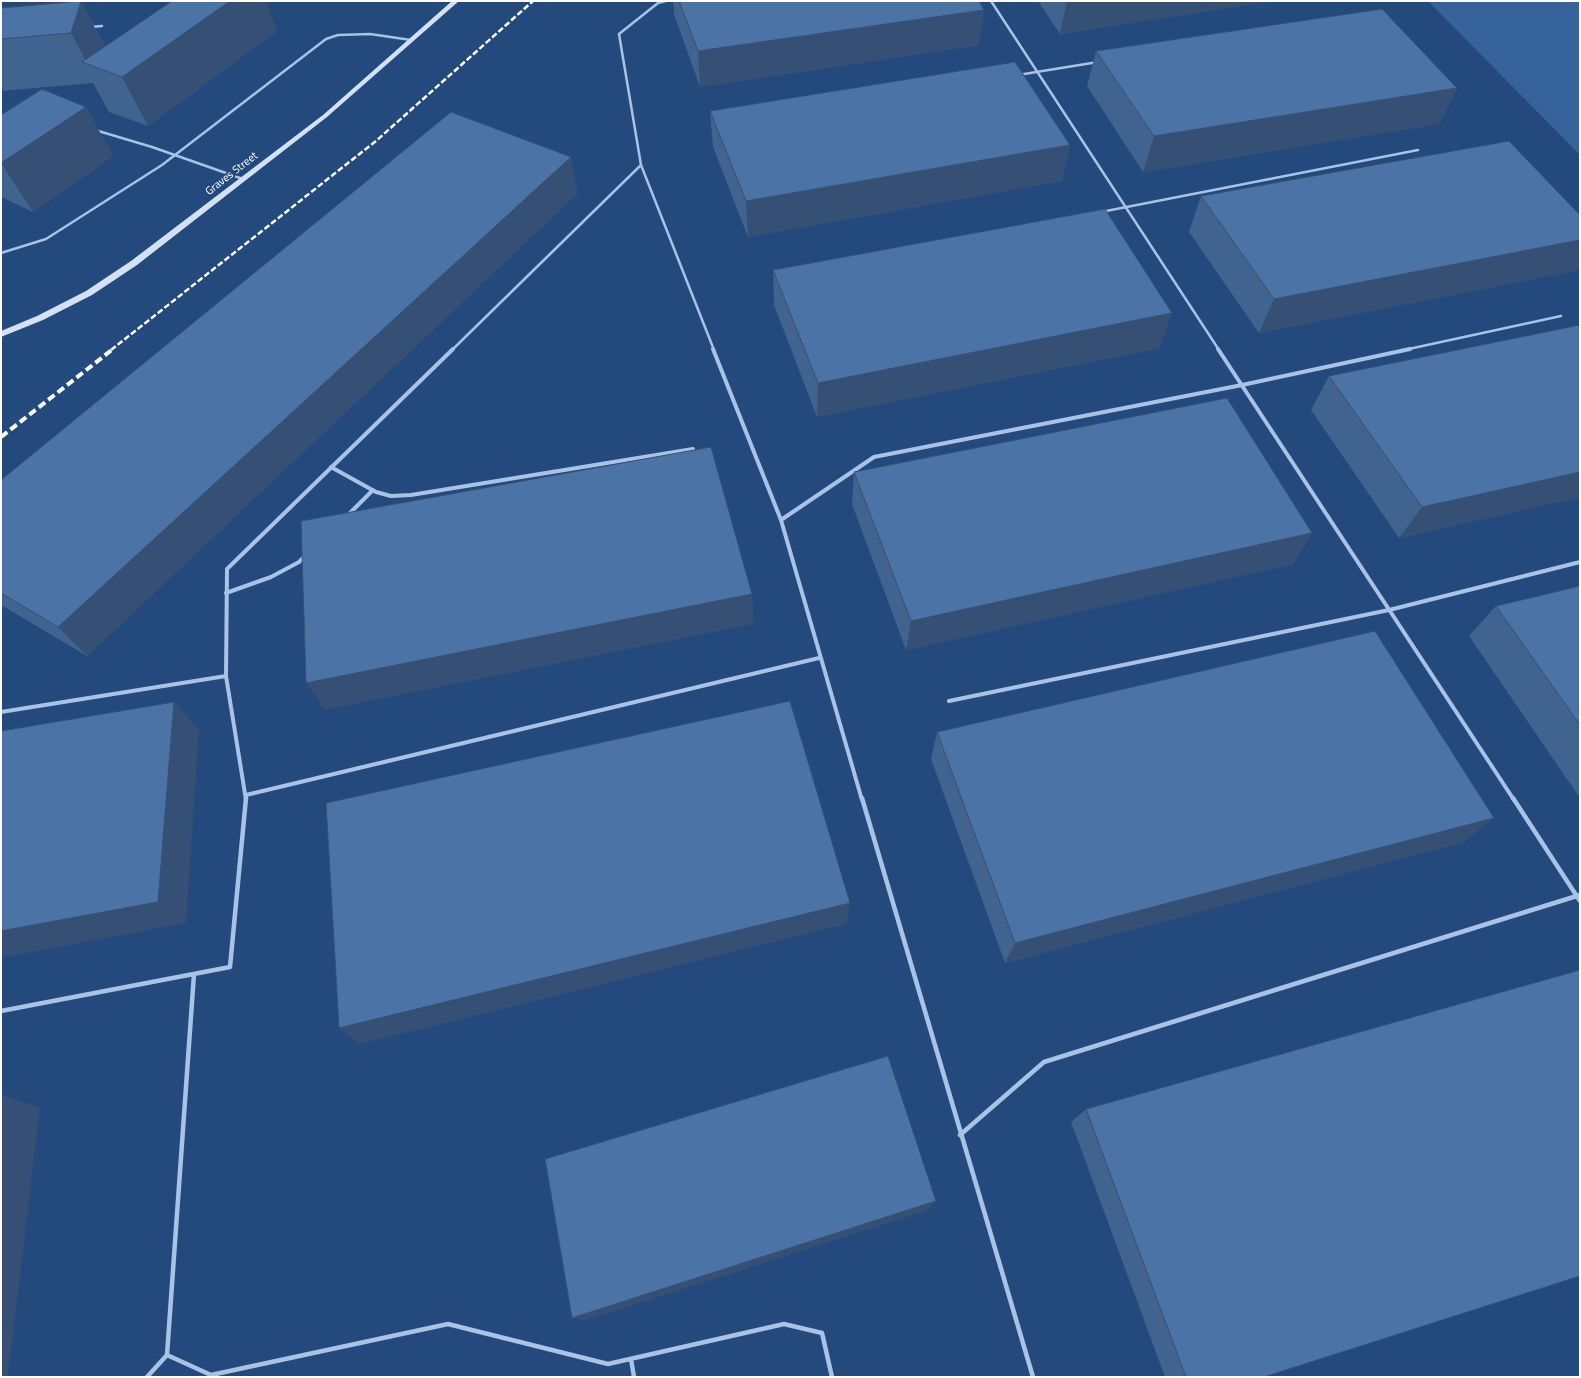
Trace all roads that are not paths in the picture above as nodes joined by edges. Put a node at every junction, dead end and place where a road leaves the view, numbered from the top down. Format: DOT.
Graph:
graph roads {
  1 [pos="456,1"];
  2 [pos="666,1"];
  3 [pos="991,1"];
  4 [pos="102,26"];
  5 [pos="83,27"];
  6 [pos="411,40"];
  7 [pos="1105,60"];
  8 [pos="1037,72"];
  9 [pos="1017,75"];
  10 [pos="86,127"];
  11 [pos="1418,150"];
  12 [pos="176,154"];
  13 [pos="641,165"];
  14 [pos="243,179"];
  15 [pos="1126,208"];
  16 [pos="1096,213"];
  17 [pos="1,254"];
  18 [pos="1561,316"];
  19 [pos="1,334"];
  20 [pos="1242,385"];
  21 [pos="693,449"];
  22 [pos="331,467"];
  23 [pos="373,490"];
  24 [pos="346,516"];
  25 [pos="781,520"];
  26 [pos="312,549"];
  27 [pos="1580,562"];
  28 [pos="226,593"];
  29 [pos="1389,610"];
  30 [pos="819,658"];
  31 [pos="226,676"];
  32 [pos="949,701"];
  33 [pos="1,712"];
  34 [pos="246,795"];
  35 [pos="1578,895"];
  36 [pos="1580,901"];
  37 [pos="194,974"];
  38 [pos="1,1011"];
  39 [pos="960,1136"];
  40 [pos="167,1355"];
  41 [pos="631,1359"];
  42 [pos="147,1377"];
  43 [pos="634,1377"];
  44 [pos="832,1377"];
  45 [pos="1033,1377"];
  1 -- 6 [label="street, Graves Street"];
  2 -- 13 [label="lane"];
  3 -- 8 [label="lane"];
  4 -- 5 [label="lane"];
  6 -- 12 [label="lane"];
  6 -- 14 [label="street, Graves Street"];
  7 -- 8 [label="lane"];
  8 -- 9 [label="lane"];
  8 -- 15 [label="lane"];
  10 -- 12 [label="lane"];
  11 -- 15 [label="lane"];
  12 -- 14 [label="lane"];
  12 -- 17 [label="lane"];
  13 -- 22 [label="lane"];
  13 -- 25 [label="lane"];
  14 -- 19 [label="street, Graves Street"];
  15 -- 16 [label="lane"];
  15 -- 20 [label="lane"];
  18 -- 20 [label="lane"];
  20 -- 25 [label="lane"];
  20 -- 29 [label="lane"];
  21 -- 23 [label="lane"];
  22 -- 23 [label="lane"];
  22 -- 28 [label="lane"];
  23 -- 24 [label="lane"];
  25 -- 30 [label="lane"];
  26 -- 28 [label="lane"];
  27 -- 29 [label="lane"];
  28 -- 31 [label="lane"];
  29 -- 32 [label="lane"];
  29 -- 35 [label="lane"];
  30 -- 34 [label="lane"];
  30 -- 39 [label="lane"];
  31 -- 33 [label="lane"];
  31 -- 34 [label="lane"];
  34 -- 37 [label="lane"];
  35 -- 36 [label="lane"];
  35 -- 39 [label="lane"];
  37 -- 38 [label="lane"];
  37 -- 40 [label="lane"];
  39 -- 45 [label="lane"];
  40 -- 41 [label="lane"];
  40 -- 42 [label="lane"];
  41 -- 43 [label="lane"];
  41 -- 44 [label="lane"];
}
